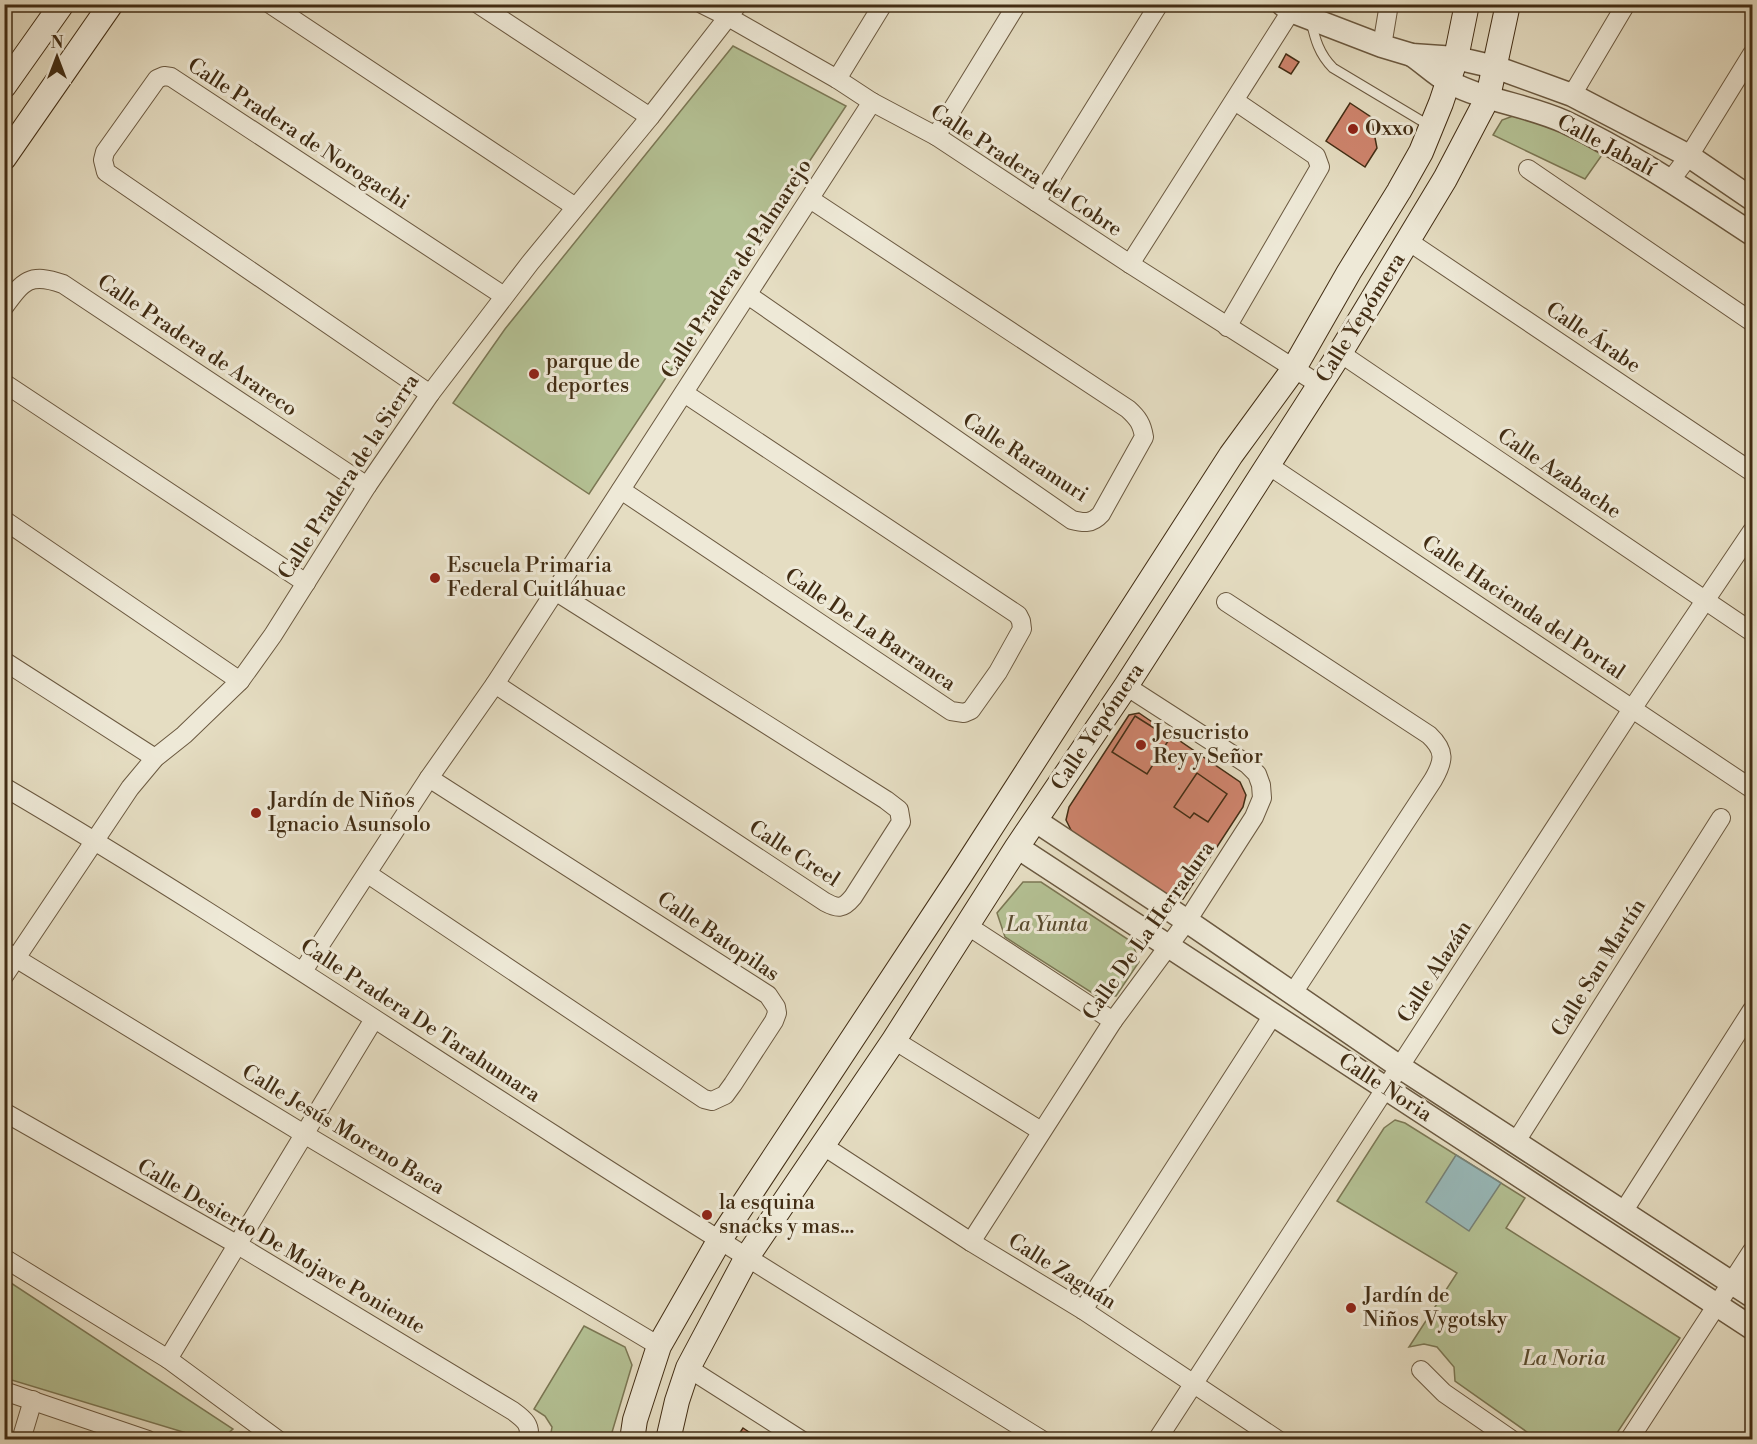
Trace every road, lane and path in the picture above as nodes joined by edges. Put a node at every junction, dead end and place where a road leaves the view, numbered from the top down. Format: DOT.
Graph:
graph roads {
  1 [pos="62,4"];
  2 [pos="111,4"];
  3 [pos="270,4"];
  4 [pos="478,4"];
  5 [pos="702,4"];
  6 [pos="883,4"];
  7 [pos="1017,4"];
  8 [pos="1159,4"];
  9 [pos="1389,4"];
  10 [pos="1467,4"];
  11 [pos="1508,4"];
  12 [pos="1626,4"];
  13 [pos="734,11"];
  14 [pos="1295,11"];
  15 [pos="1382,46"];
  16 [pos="1752,54"];
  17 [pos="1412,55"];
  18 [pos="1456,58"];
  19 [pos="1495,67"];
  20 [pos="837,79"];
  21 [pos="1449,82"];
  22 [pos="4,86"];
  23 [pos="1572,95"];
  24 [pos="1488,96"];
  25 [pos="1235,101"];
  26 [pos="872,102"];
  27 [pos="650,117"];
  28 [pos="1432,127"];
  29 [pos="936,136"];
  30 [pos="1689,156"];
  31 [pos="4,159"];
  32 [pos="1528,169"];
  33 [pos="1670,181"];
  34 [pos="810,199"];
  35 [pos="1752,199"];
  36 [pos="1036,202"];
  37 [pos="574,206"];
  38 [pos="1752,234"];
  39 [pos="1408,242"];
  40 [pos="1130,264"];
  41 [pos="504,296"];
  42 [pos="748,296"];
  43 [pos="4,307"];
  44 [pos="1752,322"];
  45 [pos="1227,327"];
  46 [pos="1340,353"];
  47 [pos="1293,370"];
  48 [pos="4,383"];
  49 [pos="1320,385"];
  50 [pos="684,393"];
  51 [pos="430,394"];
  52 [pos="1268,465"];
  53 [pos="1752,472"];
  54 [pos="367,486"];
  55 [pos="621,490"];
  56 [pos="4,520"];
  57 [pos="1752,531"];
  58 [pos="306,583"];
  59 [pos="555,591"];
  60 [pos="1705,601"];
  61 [pos="1226,602"];
  62 [pos="1752,632"];
  63 [pos="4,661"];
  64 [pos="240,681"];
  65 [pos="495,684"];
  66 [pos="1126,686"];
  67 [pos="1632,709"];
  68 [pos="155,758"];
  69 [pos="429,778"];
  70 [pos="4,787"];
  71 [pos="1752,789"];
  72 [pos="1721,818"];
  73 [pos="1036,820"];
  74 [pos="95,840"];
  75 [pos="1017,847"];
  76 [pos="368,874"];
  77 [pos="1187,921"];
  78 [pos="968,926"];
  79 [pos="1168,945"];
  80 [pos="10,954"];
  81 [pos="303,971"];
  82 [pos="4,976"];
  83 [pos="1293,993"];
  84 [pos="1752,1010"];
  85 [pos="1273,1015"];
  86 [pos="374,1019"];
  87 [pos="1113,1020"];
  88 [pos="894,1040"];
  89 [pos="1400,1067"];
  90 [pos="1386,1089"];
  91 [pos="4,1112"];
  92 [pos="1041,1131"];
  93 [pos="304,1134"];
  94 [pos="1515,1143"];
  95 [pos="822,1145"];
  96 [pos="1623,1212"];
  97 [pos="719,1241"];
  98 [pos="971,1242"];
  99 [pos="238,1245"];
  100 [pos="1752,1251"];
  101 [pos="747,1257"];
  102 [pos="4,1258"];
  103 [pos="1732,1283"];
  104 [pos="1752,1296"];
  105 [pos="1718,1305"];
  106 [pos="1083,1310"];
  107 [pos="1752,1328"];
  108 [pos="659,1346"];
  109 [pos="168,1359"];
  110 [pos="688,1368"];
  111 [pos="1421,1370"];
  112 [pos="1193,1384"];
  113 [pos="4,1391"];
  114 [pos="33,1400"];
  115 [pos="529,1434"];
  116 [pos="275,1439"];
  117 [pos="21,1440"];
  118 [pos="148,1440"];
  119 [pos="632,1440"];
  120 [pos="668,1440"];
  121 [pos="801,1440"];
  122 [pos="1042,1440"];
  123 [pos="1157,1440"];
  124 [pos="1278,1440"];
  125 [pos="1512,1440"];
  126 [pos="1629,1440"];
  1 -- 22 [label="main road"];
  2 -- 31 [label="main road"];
  3 -- 37 [label="street"];
  4 -- 27 [label="street"];
  5 -- 13 [label="street, Calle Pradera del Cobre"];
  6 -- 20 [label="street"];
  7 -- 29 [label="street"];
  8 -- 36 [label="street"];
  9 -- 15 [label="street"];
  10 -- 18 [label="main road, Calle Yepómera"];
  11 -- 19 [label="main road, Calle Yepómera"];
  12 -- 23 [label="street"];
  13 -- 20 [label="street, Calle Pradera del Cobre"];
  13 -- 27 [label="street, Calle Pradera de la Sierra"];
  14 -- 15 [label="street"];
  14 -- 25 [label="street"];
  14 -- 28 [label="lane"];
  15 -- 17 [label="street"];
  16 -- 30 [label="street"];
  17 -- 18 [label="street, Calle Jabalí"];
  17 -- 21 [label="street, Calle Jabalí"];
  18 -- 19 [label="street, Calle Jabalí"];
  18 -- 21 [label="main road, Calle Yepómera"];
  19 -- 23 [label="street, Calle Jabalí"];
  19 -- 24 [label="main road, Calle Yepómera"];
  20 -- 26 [label="street, Calle Pradera del Cobre"];
  21 -- 24 [label="street, Calle Jabalí"];
  21 -- 28 [label="main road, Calle Yepómera"];
  23 -- 30 [label="street, Calle Jabalí"];
  24 -- 33 [label="street, Calle Jabalí"];
  24 -- 39 [label="main road, Calle Yepómera"];
  25 -- 40 [label="street"];
  25 -- 45 [label="street"];
  26 -- 29 [label="street, Calle Pradera del Cobre"];
  26 -- 34 [label="street, Calle Pradera de Palmarejo"];
  27 -- 37 [label="street, Calle Pradera de la Sierra"];
  28 -- 47 [label="main road, Calle Yepómera"];
  29 -- 36 [label="street, Calle Pradera del Cobre"];
  30 -- 33 [label="street"];
  30 -- 35 [label="street, Calle Jabalí"];
  32 -- 44 [label="street"];
  33 -- 38 [label="street, Calle Jabalí"];
  34 -- 42 [label="street, Calle Pradera de Palmarejo"];
  34 -- 42 [label="street, Calle Raramuri"];
  36 -- 40 [label="street, Calle Pradera del Cobre"];
  37 -- 41 [label="street, Calle Pradera de la Sierra"];
  39 -- 46 [label="main road, Calle Yepómera"];
  39 -- 53 [label="street, Calle Árabe"];
  40 -- 45 [label="street, Calle Pradera del Cobre"];
  41 -- 51 [label="street, Calle Pradera de la Sierra"];
  41 -- 51 [label="street, Calle Pradera de Norogachi"];
  42 -- 50 [label="street, Calle Pradera de Palmarejo"];
  43 -- 54 [label="street, Calle Pradera de Arareco"];
  45 -- 47 [label="street, Calle Pradera del Cobre"];
  46 -- 49 [label="main road, Calle Yepómera"];
  46 -- 60 [label="street, Calle Azabache"];
  47 -- 49 [label="street, Calle Pradera del Cobre"];
  47 -- 97 [label="main road, Calle Yepómera"];
  48 -- 58 [label="street"];
  49 -- 52 [label="main road, Calle Yepómera"];
  50 -- 55 [label="street, Calle Pradera de Palmarejo"];
  50 -- 55 [label="street, Calle De La Barranca"];
  51 -- 54 [label="street, Calle Pradera de la Sierra"];
  52 -- 66 [label="main road, Calle Yepómera"];
  52 -- 67 [label="street, Calle Hacienda del Portal"];
  54 -- 58 [label="street, Calle Pradera de la Sierra"];
  55 -- 59 [label="street, Calle Pradera de Palmarejo"];
  56 -- 64 [label="street"];
  57 -- 60 [label="street, Calle Alazán"];
  58 -- 64 [label="street, Calle Pradera de la Sierra"];
  59 -- 65 [label="street, Calle Pradera de Palmarejo"];
  59 -- 65 [label="street, Calle Creel"];
  60 -- 62 [label="street, Calle Azabache"];
  60 -- 67 [label="street, Calle Alazán"];
  61 -- 83 [label="street"];
  63 -- 68 [label="street"];
  64 -- 68 [label="street, Calle Pradera de la Sierra"];
  65 -- 69 [label="street, Calle Pradera de Palmarejo"];
  66 -- 73 [label="main road, Calle Yepómera"];
  66 -- 77 [label="street, Calle De La Herradura"];
  67 -- 71 [label="street, Calle Hacienda del Portal"];
  67 -- 89 [label="street, Calle Alazán"];
  68 -- 74 [label="street, Calle Pradera de la Sierra"];
  69 -- 76 [label="street, Calle Pradera de Palmarejo"];
  69 -- 76 [label="street, Calle Batopilas"];
  70 -- 74 [label="street, Calle Pradera De Tarahumara"];
  72 -- 94 [label="street, Calle San Martín"];
  73 -- 75 [label="main road, Calle Yepómera"];
  73 -- 77 [label="street, Calle Noria"];
  74 -- 80 [label="street, Calle Pradera de la Sierra"];
  74 -- 81 [label="street, Calle Pradera De Tarahumara"];
  75 -- 78 [label="main road, Calle Yepómera"];
  75 -- 79 [label="street, Calle Noria"];
  76 -- 81 [label="street, Calle Pradera de Palmarejo"];
  77 -- 79 [label="street, Calle De La Herradura"];
  77 -- 83 [label="street, Calle Noria"];
  78 -- 87 [label="street"];
  78 -- 88 [label="main road, Calle Yepómera"];
  79 -- 85 [label="street, Calle Noria"];
  79 -- 87 [label="street, Calle De La Herradura"];
  80 -- 82 [label="street, Calle Pradera de la Sierra"];
  80 -- 93 [label="street, Calle Jesús Moreno Baca"];
  81 -- 86 [label="street, Calle Pradera De Tarahumara"];
  83 -- 89 [label="street, Calle Noria"];
  84 -- 96 [label="street"];
  85 -- 90 [label="street, Calle Noria"];
  85 -- 106 [label="street"];
  86 -- 93 [label="street"];
  86 -- 97 [label="street, Calle Pradera De Tarahumara"];
  87 -- 92 [label="street, Calle De La Herradura"];
  88 -- 92 [label="street"];
  88 -- 95 [label="main road, Calle Yepómera"];
  89 -- 90 [label="street, Calle Alazán"];
  89 -- 94 [label="street, Calle Noria"];
  90 -- 105 [label="street, Calle Noria"];
  90 -- 112 [label="street, Calle Alazán"];
  91 -- 99 [label="street, Calle Desierto De Mojave Poniente"];
  92 -- 98 [label="street, Calle De La Herradura"];
  93 -- 99 [label="street"];
  93 -- 108 [label="street, Calle Jesús Moreno Baca"];
  94 -- 96 [label="street, Calle Noria"];
  95 -- 98 [label="street, Calle Zaguán"];
  95 -- 101 [label="main road, Calle Yepómera"];
  96 -- 103 [label="street, Calle Noria"];
  97 -- 101 [label="street, Calle Pradera De Tarahumara"];
  97 -- 108 [label="main road, Calle Yepómera"];
  98 -- 106 [label="street, Calle Zaguán"];
  99 -- 109 [label="street"];
  99 -- 115 [label="street, Calle Desierto De Mojave Poniente"];
  100 -- 103 [label="street"];
  101 -- 110 [label="main road, Calle Yepómera"];
  101 -- 122 [label="street, Calle Pradera De Tarahumara"];
  102 -- 109 [label="street"];
  103 -- 104 [label="street, Calle Noria"];
  103 -- 105 [label="street"];
  105 -- 107 [label="street, Calle Noria"];
  105 -- 126 [label="street"];
  106 -- 112 [label="street, Calle Zaguán"];
  108 -- 119 [label="main road, Calle Yepómera"];
  109 -- 116 [label="street"];
  110 -- 120 [label="main road, Calle Yepómera"];
  110 -- 121 [label="street"];
  111 -- 125 [label="street"];
  112 -- 123 [label="street, Calle Alazán"];
  112 -- 124 [label="street, Calle Zaguán"];
  113 -- 114 [label="street"];
  114 -- 117 [label="street"];
  114 -- 118 [label="street"];
}
